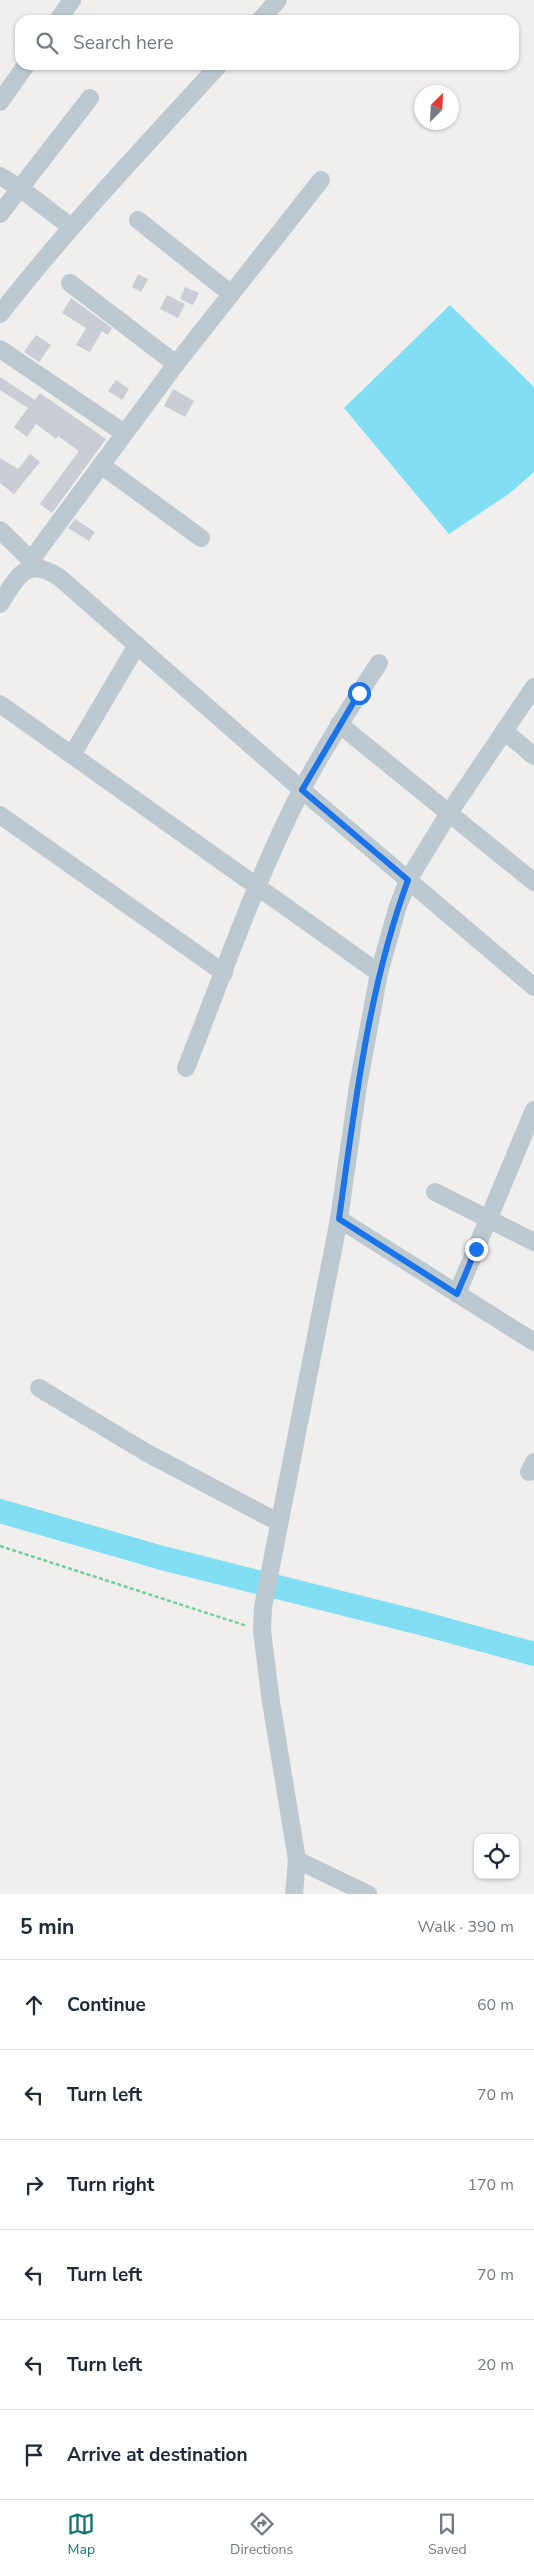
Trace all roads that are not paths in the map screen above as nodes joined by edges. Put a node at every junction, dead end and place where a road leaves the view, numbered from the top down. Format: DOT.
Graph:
graph roads {
  1 [pos="72,0"];
  2 [pos="278,0"];
  3 [pos="62,15"];
  4 [pos="264,15"];
  5 [pos="22,70"];
  6 [pos="214,70"];
  7 [pos="90,98"];
  8 [pos="0,102"];
  9 [pos="0,176"];
  10 [pos="321,180"];
  11 [pos="20,188"];
  12 [pos="0,214"];
  13 [pos="138,220"];
  14 [pos="71,227"];
  15 [pos="70,283"];
  16 [pos="230,293"];
  17 [pos="0,314"];
  18 [pos="0,349"];
  19 [pos="176,364"];
  20 [pos="124,433"];
  21 [pos="101,465"];
  22 [pos="0,530"];
  23 [pos="201,538"];
  24 [pos="34,564"];
  25 [pos="0,604"];
  26 [pos="137,645"];
  27 [pos="379,662"];
  28 [pos="534,687"];
  29 [pos="0,704"];
  30 [pos="339,724"];
  31 [pos="504,731"];
  32 [pos="72,755"];
  33 [pos="534,756"];
  34 [pos="302,790"];
  35 [pos="449,813"];
  36 [pos="0,814"];
  37 [pos="408,880"];
  38 [pos="534,882"];
  39 [pos="258,887"];
  40 [pos="224,973"];
  41 [pos="379,973"];
  42 [pos="534,987"];
  43 [pos="186,1068"];
  44 [pos="534,1110"];
  45 [pos="435,1192"];
  46 [pos="339,1219"];
  47 [pos="489,1219"];
  48 [pos="534,1242"];
  49 [pos="457,1294"];
  50 [pos="534,1342"];
  51 [pos="39,1388"];
  52 [pos="278,1522"];
  53 [pos="297,1860"];
  54 [pos="294,1894"];
  55 [pos="368,1894"];
  1 -- 3 [label="street"];
  2 -- 4 [label="street"];
  5 -- 8 [label="street"];
  6 -- 14 [label="street"];
  7 -- 11 [label="street"];
  9 -- 11 [label="street"];
  10 -- 16 [label="street"];
  11 -- 12 [label="street"];
  11 -- 14 [label="street"];
  13 -- 16 [label="street"];
  14 -- 17 [label="street"];
  15 -- 19 [label="street"];
  16 -- 19 [label="street"];
  18 -- 20 [label="street"];
  19 -- 20 [label="street"];
  20 -- 21 [label="street"];
  21 -- 23 [label="street"];
  21 -- 24 [label="street"];
  22 -- 24 [label="street"];
  24 -- 25 [label="street"];
  24 -- 26 [label="street"];
  26 -- 32 [label="street"];
  26 -- 34 [label="street"];
  27 -- 30 [label="street"];
  28 -- 31 [label="street"];
  29 -- 32 [label="street"];
  30 -- 34 [label="street"];
  30 -- 35 [label="street"];
  31 -- 33 [label="street"];
  31 -- 35 [label="street"];
  32 -- 39 [label="street"];
  34 -- 37 [label="street"];
  34 -- 39 [label="street"];
  35 -- 37 [label="street"];
  35 -- 38 [label="street"];
  36 -- 40 [label="street"];
  37 -- 41 [label="street"];
  37 -- 42 [label="street"];
  39 -- 40 [label="street"];
  39 -- 41 [label="street"];
  40 -- 43 [label="street"];
  41 -- 46 [label="street"];
  44 -- 47 [label="street"];
  45 -- 47 [label="street"];
  46 -- 49 [label="street"];
  46 -- 52 [label="street"];
  47 -- 48 [label="street"];
  47 -- 49 [label="street"];
  49 -- 50 [label="street"];
  51 -- 52 [label="street"];
  52 -- 53 [label="street"];
  53 -- 54 [label="street"];
  53 -- 55 [label="street"];
}
